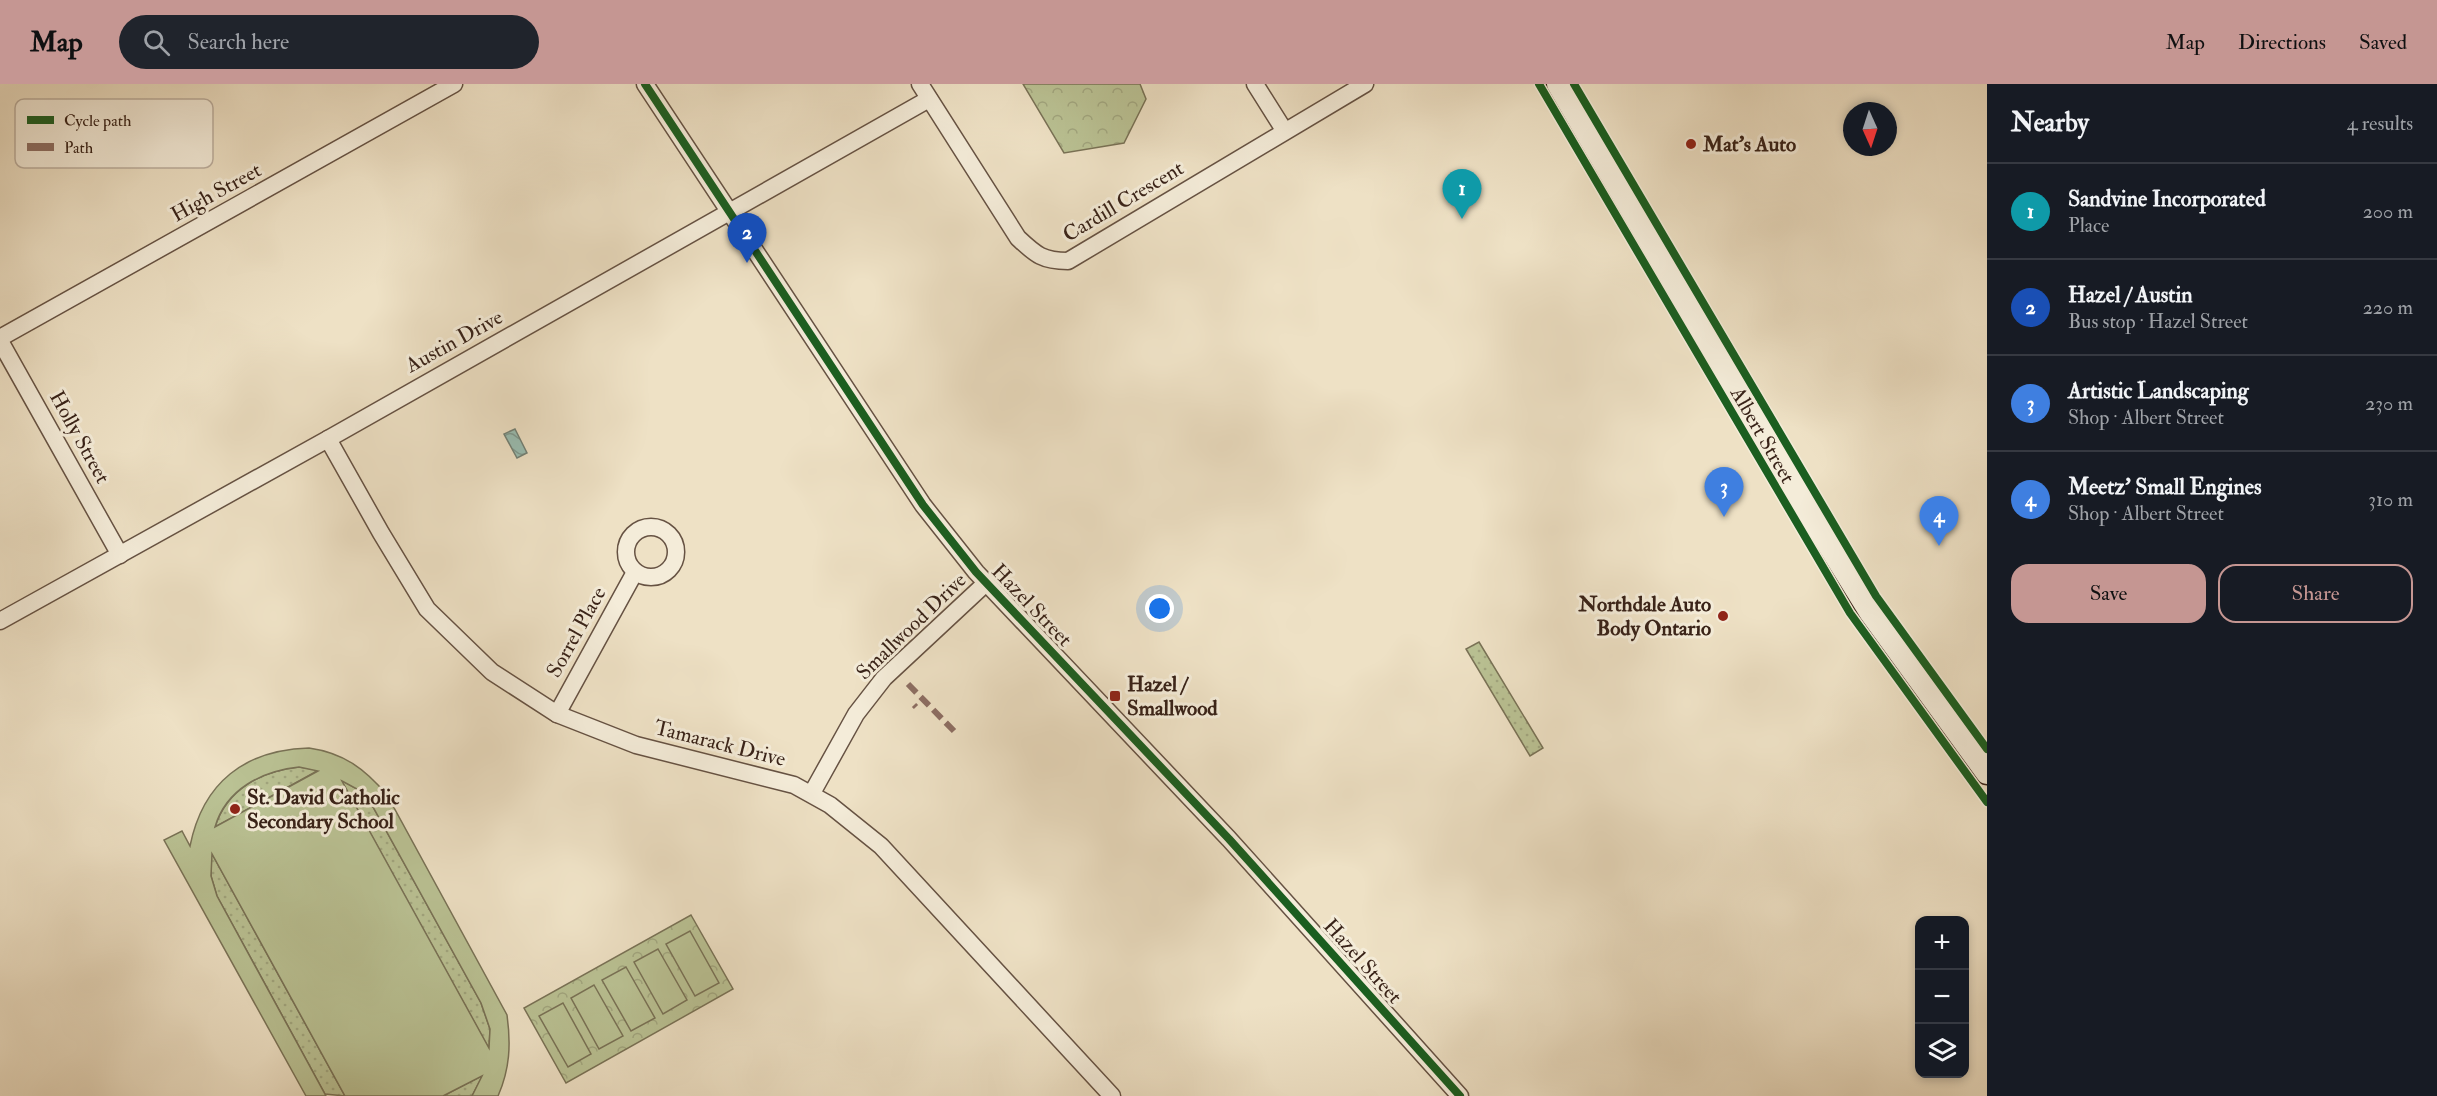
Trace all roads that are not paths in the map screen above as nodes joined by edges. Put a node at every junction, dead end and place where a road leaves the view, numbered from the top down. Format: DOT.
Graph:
graph roads {
  1 [pos="454,84"];
  2 [pos="645,84"];
  3 [pos="920,84"];
  4 [pos="1255,84"];
  5 [pos="1365,84"];
  6 [pos="1558,84"];
  7 [pos="929,99"];
  8 [pos="1284,130"];
  9 [pos="729,213"];
  10 [pos="0,340"];
  11 [pos="328,440"];
  12 [pos="120,555"];
  13 [pos="634,572"];
  14 [pos="986,583"];
  15 [pos="0,621"];
  16 [pos="557,714"];
  17 [pos="1987,773"];
  18 [pos="812,793"];
  19 [pos="1112,1096"];
  20 [pos="1460,1096"];
  1 -- 10 [label="street, High Street"];
  2 -- 9 [label="street, Hazel Street"];
  3 -- 7 [label="street, Cardill Crescent"];
  4 -- 8 [label="street"];
  5 -- 8 [label="street, Cardill Crescent"];
  6 -- 17 [label="street, Albert Street"];
  7 -- 8 [label="street, Cardill Crescent"];
  7 -- 9 [label="street, Austin Drive"];
  9 -- 11 [label="street, Austin Drive"];
  9 -- 14 [label="street, Hazel Street"];
  10 -- 12 [label="street, Holly Street"];
  11 -- 12 [label="street, Austin Drive"];
  11 -- 16 [label="street, Tamarack Drive"];
  12 -- 15 [label="street, Austin Drive"];
  13 -- 16 [label="street, Sorrel Place"];
  14 -- 18 [label="street, Smallwood Drive"];
  14 -- 20 [label="street, Hazel Street"];
  16 -- 18 [label="street, Tamarack Drive"];
  18 -- 19 [label="street, Tamarack Drive"];
}
